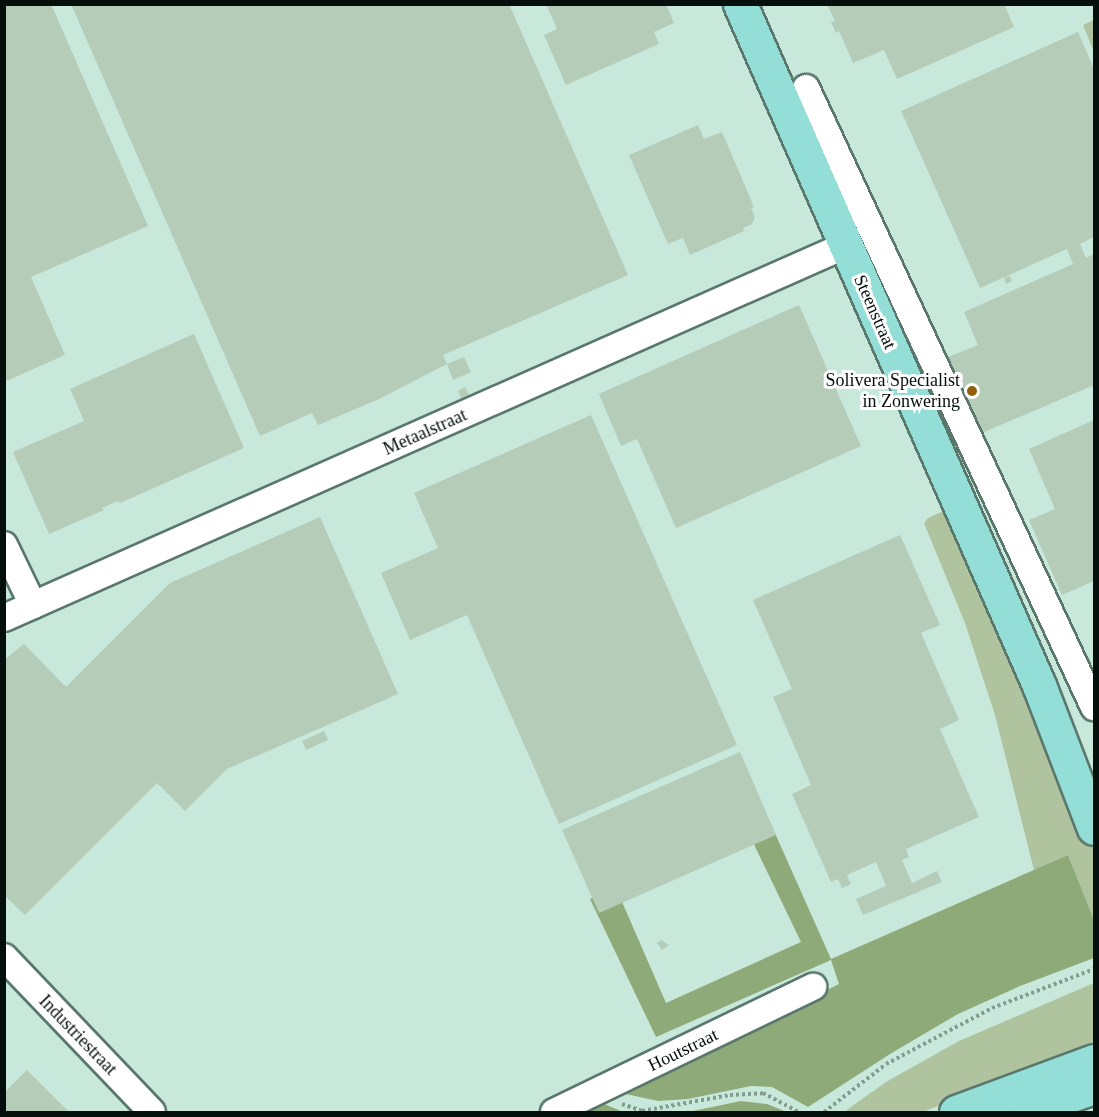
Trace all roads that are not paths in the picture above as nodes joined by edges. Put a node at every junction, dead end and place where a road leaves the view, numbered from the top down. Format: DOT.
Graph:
graph roads {
  1 [pos="740,4"];
  2 [pos="806,88"];
  3 [pos="814,141"];
  4 [pos="846,245"];
  5 [pos="899,328"];
  6 [pos="976,453"];
  7 [pos="944,468"];
  8 [pos="4,545"];
  9 [pos="33,605"];
  10 [pos="4,618"];
  11 [pos="1039,685"];
  12 [pos="1095,707"];
  13 [pos="1095,788"];
  14 [pos="1095,828"];
  15 [pos="4,957"];
  16 [pos="813,987"];
  17 [pos="1095,1061"];
  18 [pos="1095,1088"];
  19 [pos="152,1113"];
  20 [pos="554,1113"];
  21 [pos="956,1113"];
  22 [pos="1024,1113"];
  1 -- 3 [label="main road, Steenstraat"];
  2 -- 3 [label="street, Steenstraat"];
  3 -- 4 [label="main road, Steenstraat"];
  3 -- 5 [label="street, Steenstraat"];
  4 -- 5 [label="main road, Steenstraat"];
  4 -- 9 [label="street, Metaalstraat"];
  5 -- 6 [label="street, Steenstraat"];
  5 -- 7 [label="main road, Steenstraat"];
  6 -- 7 [label="street"];
  6 -- 12 [label="street, Steenstraat"];
  7 -- 11 [label="main road, Steenstraat"];
  8 -- 9 [label="street"];
  9 -- 10 [label="street, Metaalstraat"];
  11 -- 13 [label="main road, Steenstraat"];
  11 -- 14 [label="main road, Steenstraat"];
  15 -- 19 [label="street, Industriestraat"];
  16 -- 20 [label="street, Houtstraat"];
  17 -- 21 [label="main road"];
  18 -- 22 [label="main road"];
}
